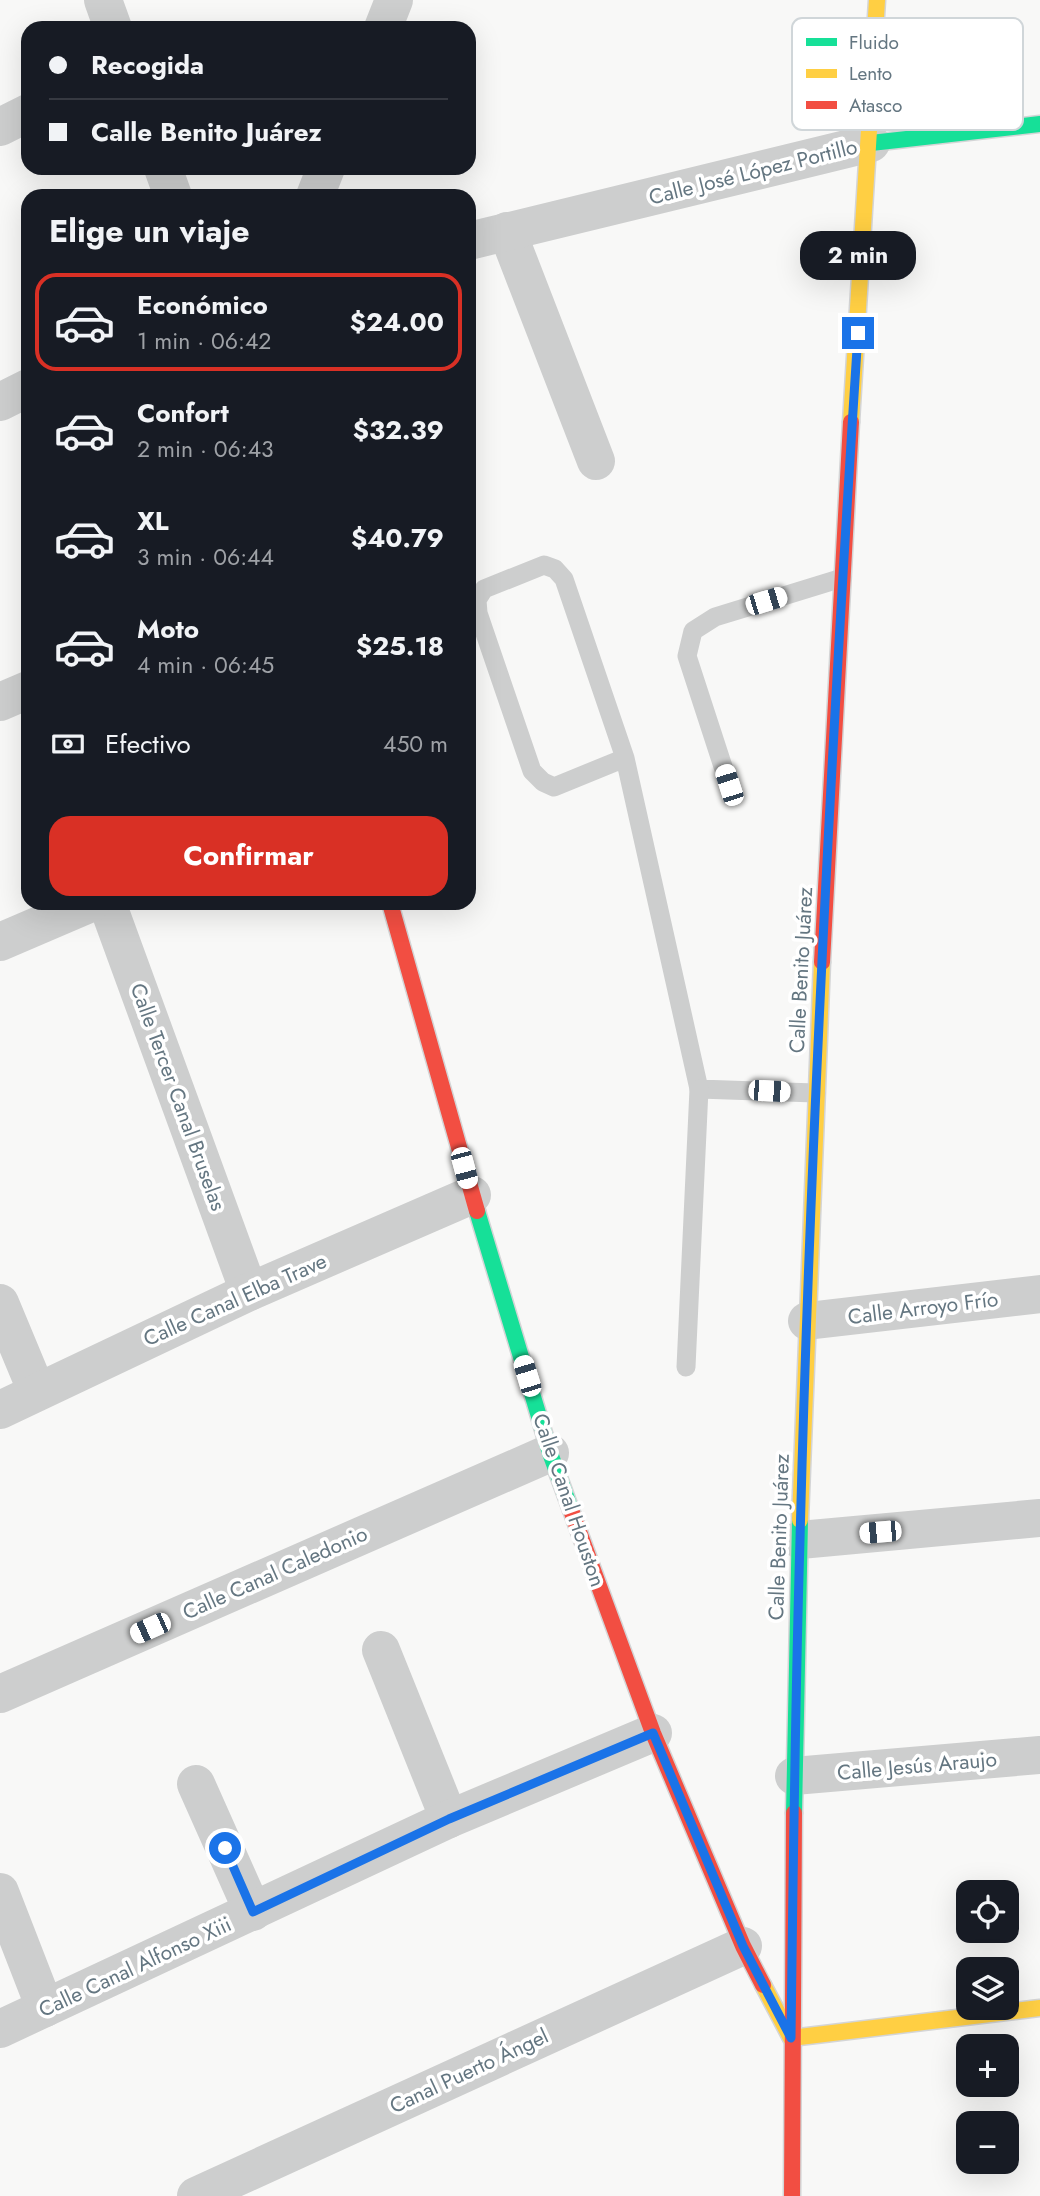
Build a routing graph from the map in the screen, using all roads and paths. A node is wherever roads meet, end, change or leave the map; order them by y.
1 (103, 0) edge
2 (394, 0) edge
3 (877, 0) edge
4 (876, 18) edge
5 (110, 21) edge
6 (386, 21) edge
7 (21, 116) edge
8 (0, 127) edge
9 (872, 130) edge
10 (987, 130) edge
11 (871, 143) junction
12 (507, 231) junction
13 (476, 239) edge
14 (21, 392) edge
15 (0, 402) edge
16 (596, 461) dead end
17 (842, 578) junction
18 (21, 693) edge
19 (0, 702) edge
20 (625, 758) junction
21 (729, 785) dead end
22 (75, 910) edge
23 (110, 910) edge
24 (392, 910) edge
25 (0, 942) edge
26 (699, 1089) junction
27 (816, 1093) junction
28 (472, 1195) junction
29 (250, 1292) junction
30 (1040, 1294) edge
31 (0, 1303) edge
32 (807, 1321) junction
33 (686, 1367) dead end
34 (37, 1392) junction
35 (0, 1410) edge
36 (550, 1453) junction
37 (1040, 1518) edge
38 (800, 1540) junction
39 (381, 1650) dead end
40 (0, 1693) edge
41 (653, 1733) junction
42 (1040, 1755) edge
43 (794, 1776) junction
44 (196, 1784) dead end
45 (449, 1819) junction
46 (0, 1892) edge
47 (253, 1912) junction
48 (743, 1946) junction
49 (45, 2008) junction
50 (1040, 2008) edge
51 (0, 2029) edge
52 (791, 2038) junction
53 (785, 2193) edge
54 (196, 2196) edge

1 - 5 street
2 - 6 street
3 - 4 street, Calle Benito Juárez
7 - 8 street
9 - 11 street, Calle Benito Juárez
10 - 11 street, Calle José López Portillo
11 - 12 street, Calle José López Portillo
11 - 17 street, Calle Benito Juárez
12 - 13 street, Calle José López Portillo
12 - 16 street
14 - 15 street
17 - 21 lane
17 - 27 street, Calle Benito Juárez
18 - 19 street
20 - 20 lane
20 - 26 lane
22 - 25 street
23 - 29 street, Calle Tercer Canal Bruselas
24 - 28 street, Calle Canal Houston
26 - 27 lane
26 - 33 lane
27 - 32 street, Calle Benito Juárez
28 - 29 street, Calle Canal Elba Trave
28 - 36 street, Calle Canal Houston
29 - 34 street, Calle Canal Elba Trave
30 - 32 street, Calle Arroyo Frío
31 - 34 street
32 - 38 street, Calle Benito Juárez
34 - 35 street, Calle Canal Elba Trave
36 - 40 street, Calle Canal Caledonio
36 - 41 street, Calle Canal Houston
37 - 38 street
38 - 43 street, Calle Benito Juárez
39 - 45 street
41 - 45 street, Calle Canal Alfonso Xiii
41 - 48 street, Calle Canal Houston
42 - 43 street, Calle Jesús Araujo
43 - 52 street, Calle Benito Juárez
44 - 47 street
45 - 47 street, Calle Canal Alfonso Xiii
46 - 49 street
47 - 49 street, Calle Canal Alfonso Xiii
48 - 52 street, Calle Canal Houston
48 - 54 street, Canal Puerto Ángel
49 - 51 street, Calle Canal Alfonso Xiii
50 - 52 street
52 - 53 street, Calle Benito Juárez

